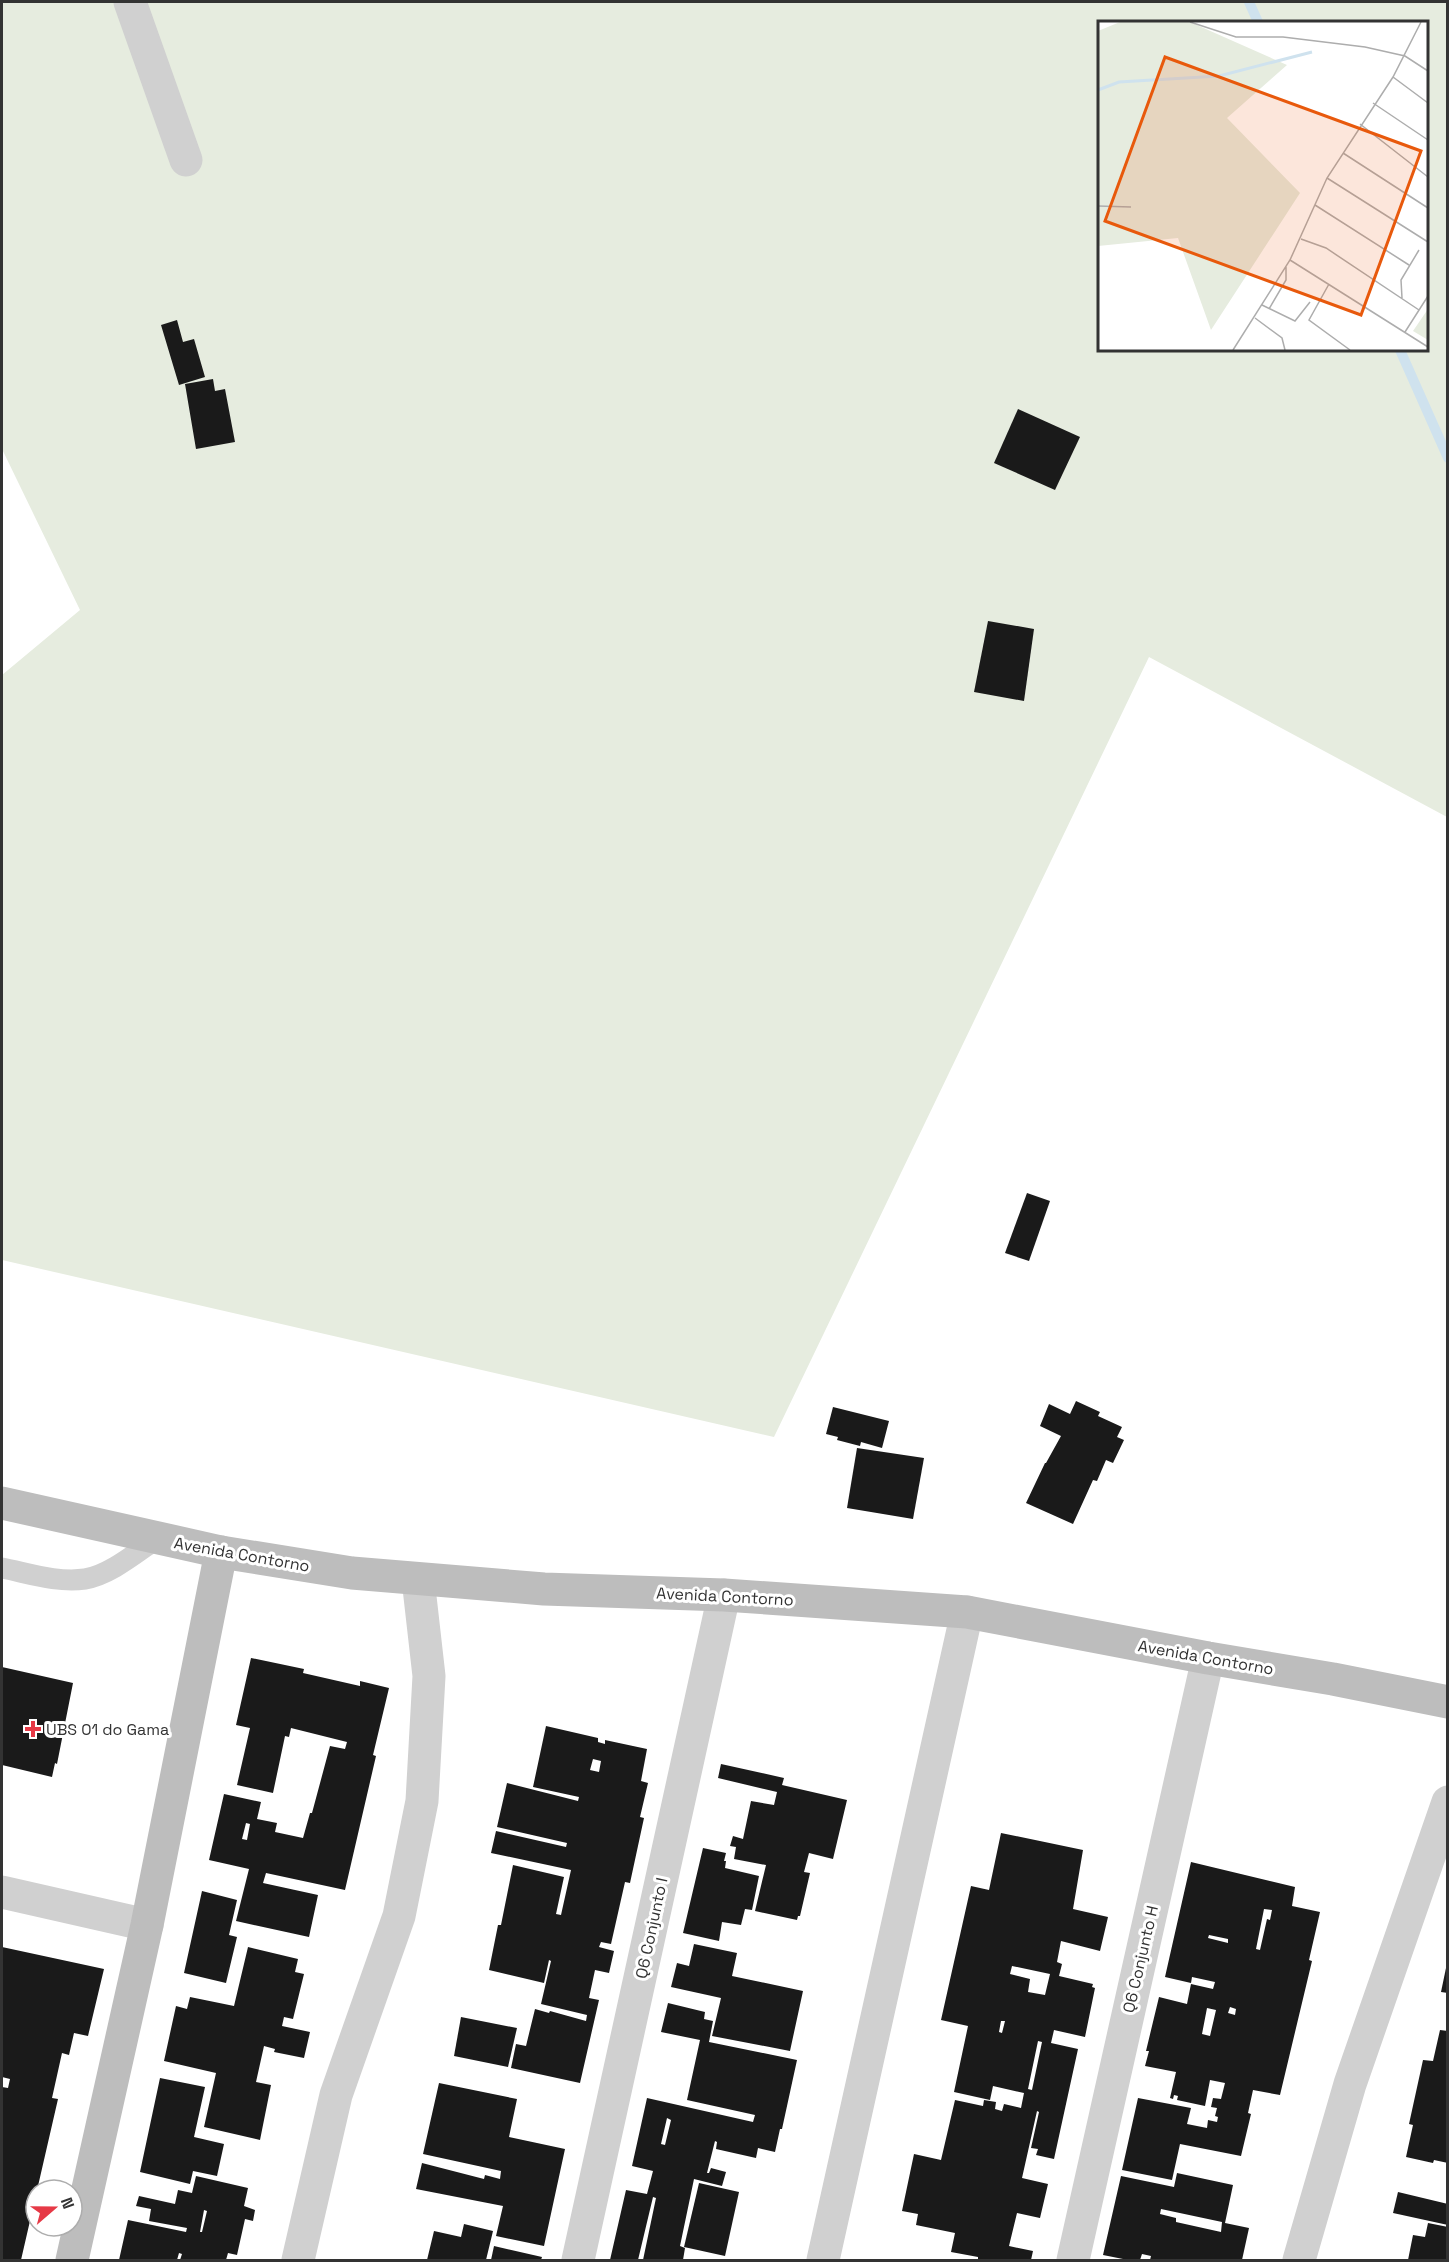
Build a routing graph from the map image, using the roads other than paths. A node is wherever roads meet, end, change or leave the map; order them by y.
1 (130, 2) edge
2 (186, 160) dead end
3 (2, 1503) edge
4 (158, 1538) junction
5 (221, 1552) junction
6 (2, 1568) edge
7 (418, 1578) junction
8 (723, 1595) junction
9 (967, 1612) junction
10 (1208, 1658) junction
11 (1448, 1702) edge
12 (1448, 1802) edge
13 (2, 1892) edge
14 (147, 1925) junction
15 (72, 2260) edge
16 (298, 2260) edge
17 (578, 2260) edge
18 (823, 2260) edge
19 (1072, 2260) edge
20 (1299, 2260) edge

1 - 2 street
3 - 4 street, Avenida Contorno
4 - 5 street, Avenida Contorno
4 - 6 lane
5 - 7 street, Avenida Contorno
5 - 14 street
7 - 8 street, Avenida Contorno
7 - 16 street
8 - 9 street, Avenida Contorno
8 - 17 street, Q6 Conjunto I
9 - 10 street, Avenida Contorno
9 - 18 street
10 - 11 street, Avenida Contorno
10 - 19 street, Q6 Conjunto H
12 - 20 street
13 - 14 street
14 - 15 street

